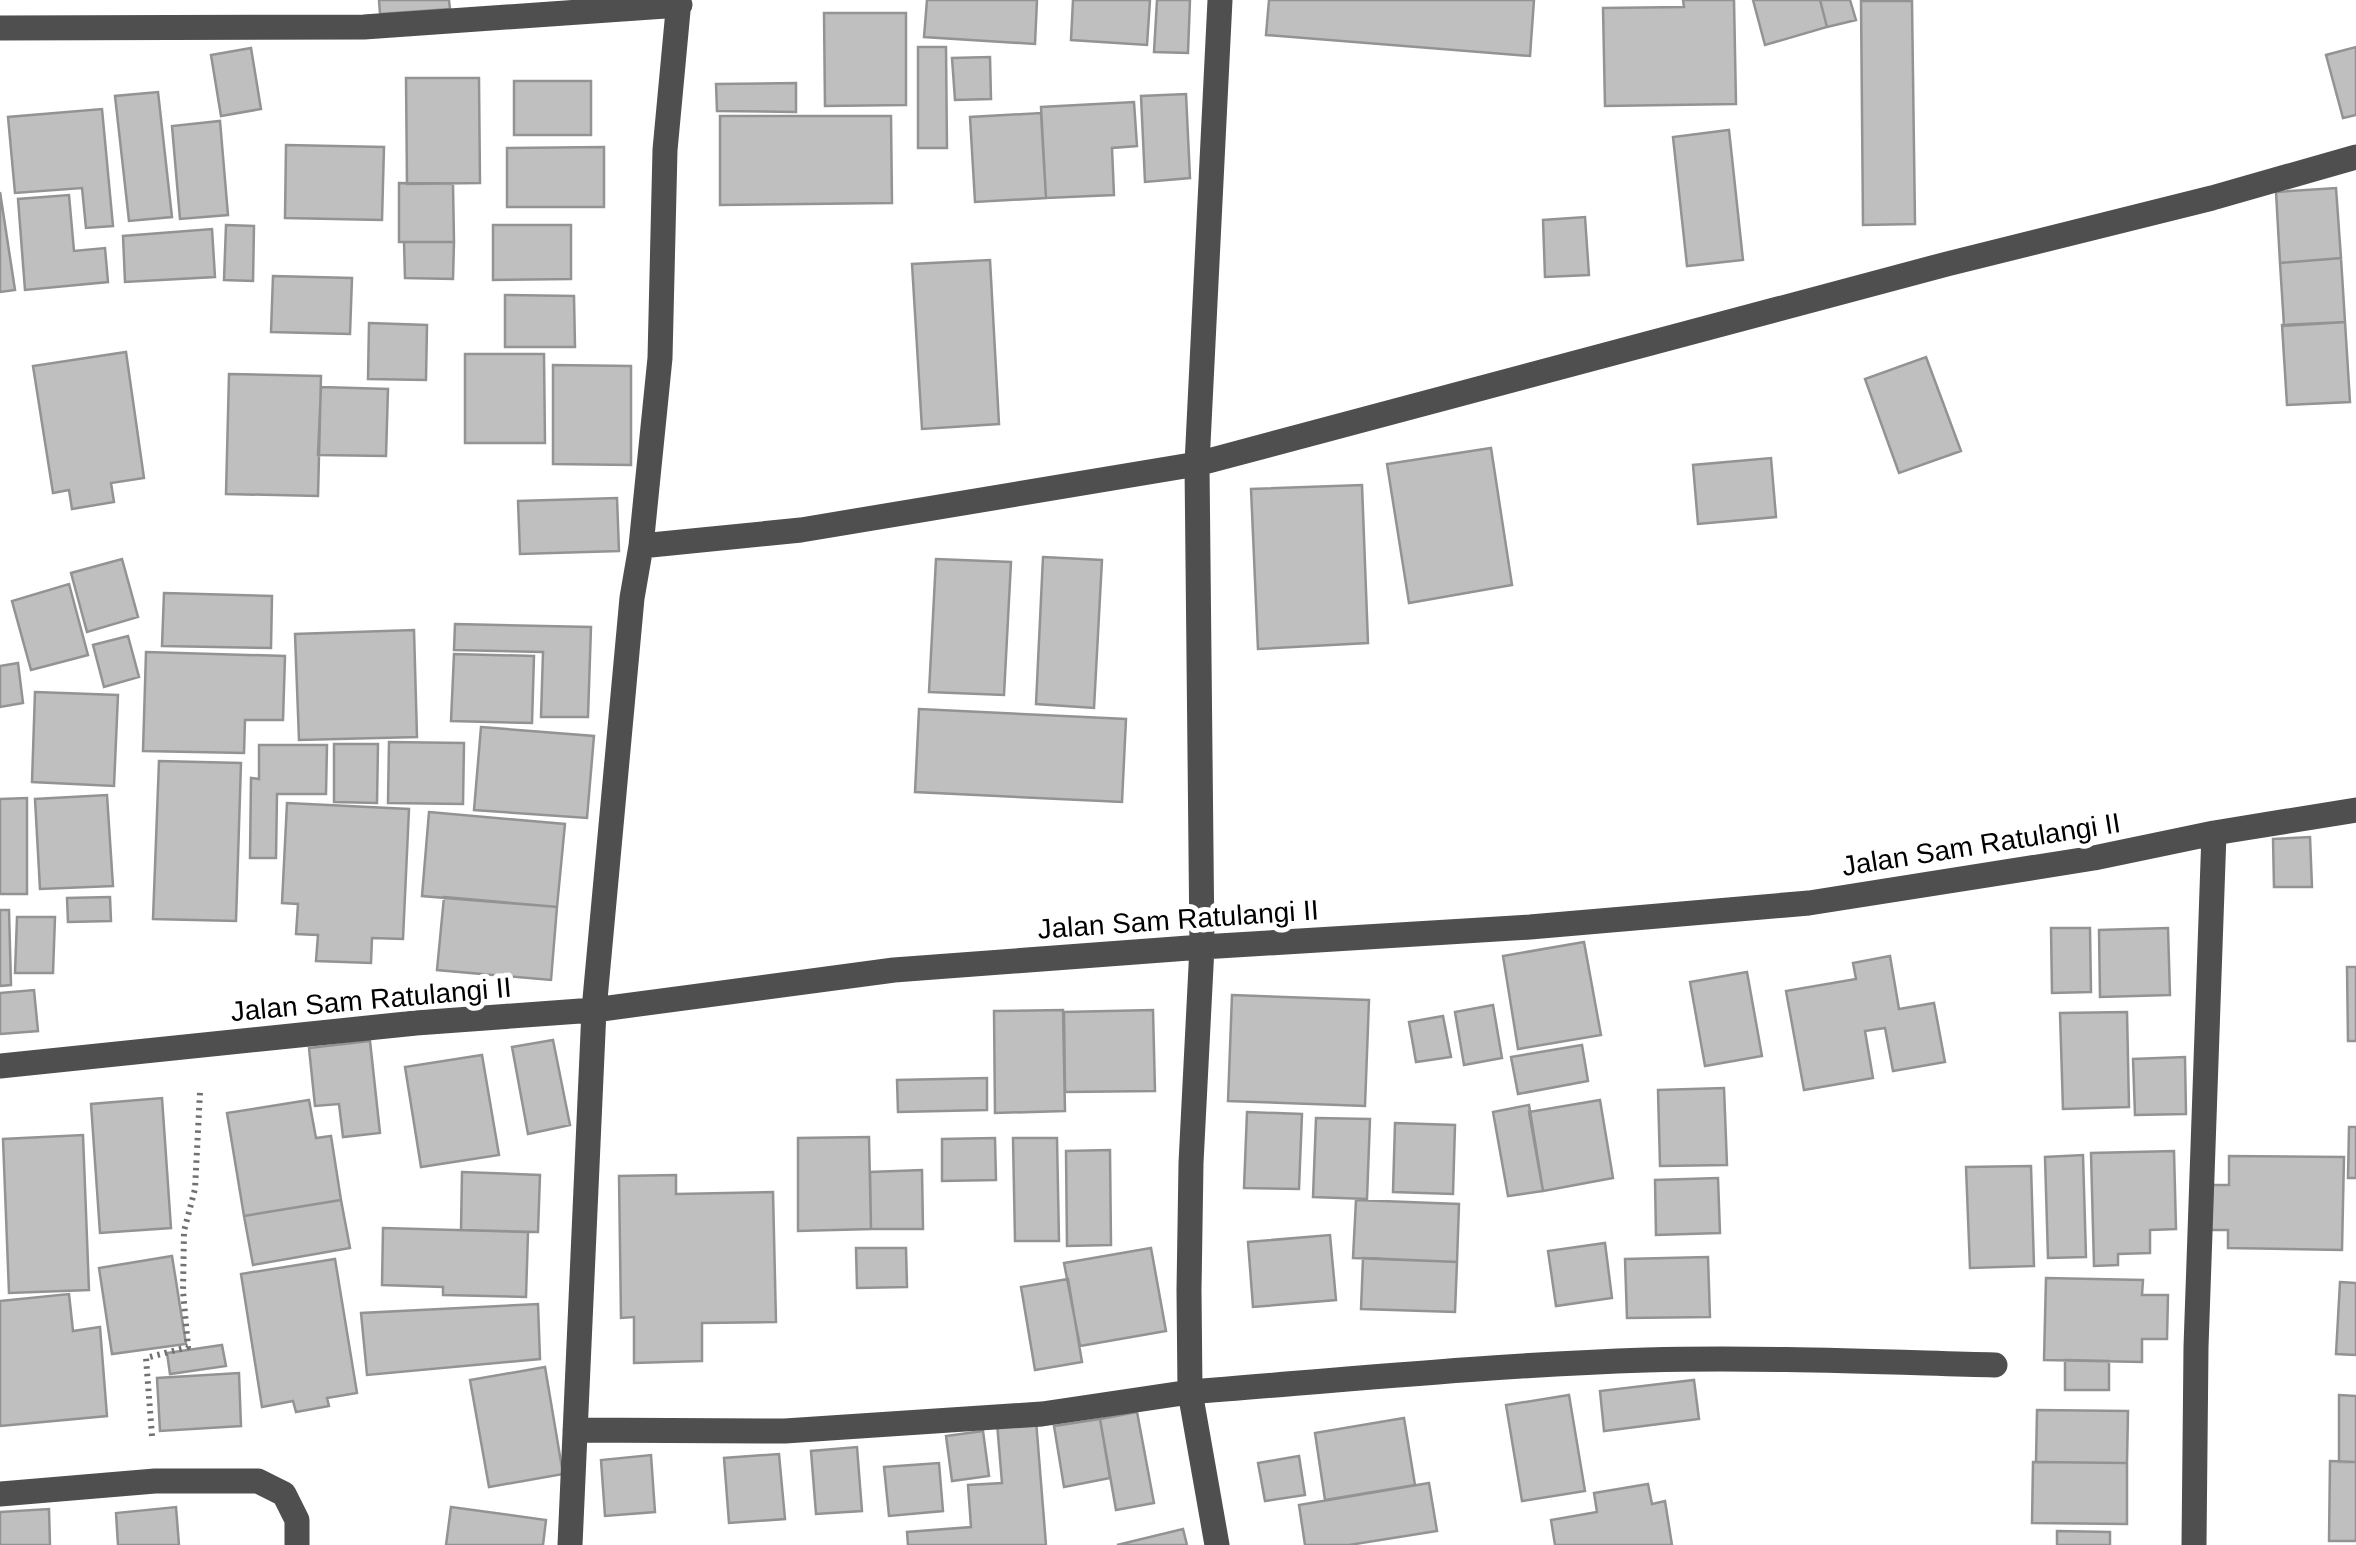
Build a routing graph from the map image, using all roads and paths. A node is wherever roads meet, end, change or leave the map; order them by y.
1 (1220, 0) edge
2 (679, 3) edge
3 (0, 28) edge
4 (2356, 157) edge
5 (1197, 464) junction
6 (641, 546) junction
7 (2356, 810) edge
8 (2214, 833) junction
9 (1202, 946) junction
10 (594, 1010) junction
11 (203, 1046) junction
12 (0, 1066) edge
13 (1996, 1365) dead end
14 (1190, 1392) junction
15 (575, 1430) junction
16 (155, 1481) junction
17 (0, 1494) edge
18 (297, 1545) edge
19 (570, 1545) edge
20 (1218, 1545) edge
21 (2194, 1545) edge

1 - 5 street
2 - 3 street
2 - 6 street
4 - 5 street
5 - 6 street
5 - 9 street
6 - 10 street
7 - 8 street, Jalan Sam Ratulangi II
8 - 9 street, Jalan Sam Ratulangi II
8 - 21 street
9 - 10 street, Jalan Sam Ratulangi II
9 - 14 street
10 - 11 street, Jalan Sam Ratulangi II
10 - 15 street
11 - 12 street, Jalan Sam Ratulangi II
11 - 16 path
13 - 14 street
14 - 15 street
14 - 20 street
15 - 19 street
16 - 17 street
16 - 18 street

